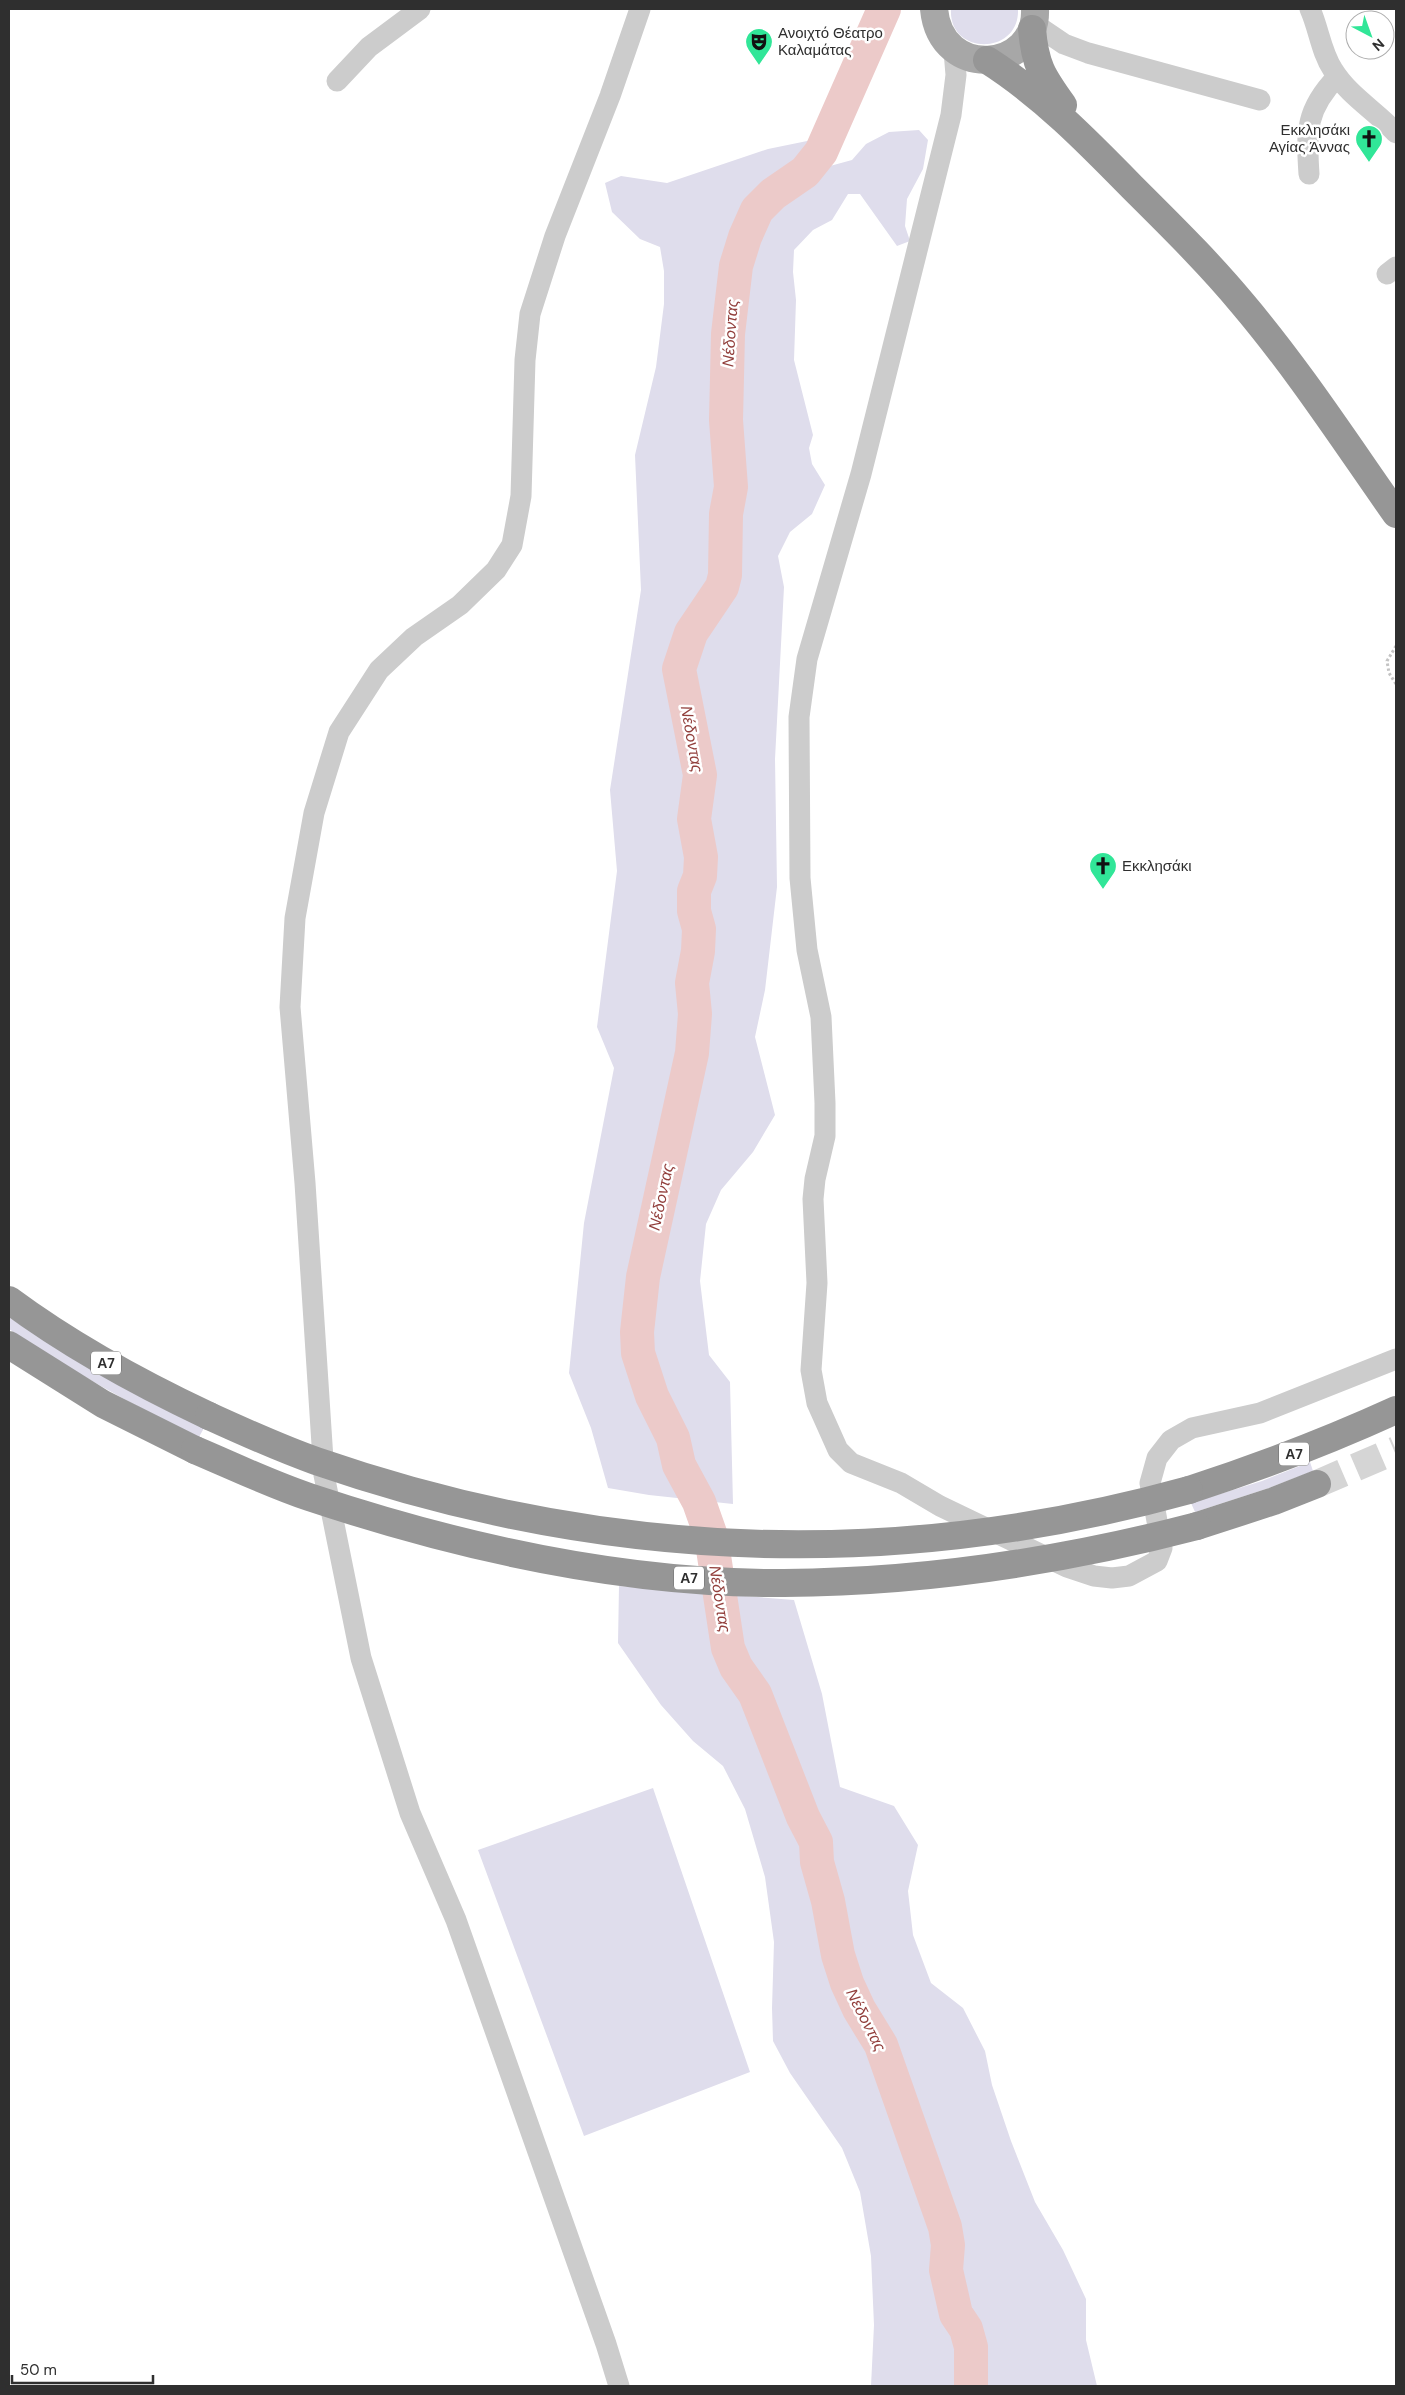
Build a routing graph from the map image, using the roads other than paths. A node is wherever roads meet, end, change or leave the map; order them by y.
1 (420, 9) edge
2 (640, 9) edge
3 (1310, 9) edge
4 (931, 14) edge
5 (1033, 20) edge
6 (954, 50) junction
7 (985, 60) junction
8 (1338, 77) junction
9 (337, 81) dead end
10 (1260, 100) dead end
11 (951, 116) junction
12 (1396, 132) edge
13 (1090, 143) junction
14 (1309, 174) dead end
15 (1396, 514) edge
16 (9, 1300) edge
17 (9, 1345) edge
18 (1396, 1360) edge
19 (1396, 1410) edge
20 (1318, 1484) tunnel mouth
21 (619, 2386) edge

1 - 9 street
2 - 21 street
3 - 8 street
4 - 6 main road
5 - 7 main road
5 - 10 street
5 - 13 highway
6 - 7 main road
6 - 11 street
7 - 11 street
7 - 13 highway
8 - 12 street
8 - 14 street
11 - 18 street
13 - 15 highway
16 - 19 highway, Α7, bridge
17 - 20 highway, Α7, bridge

